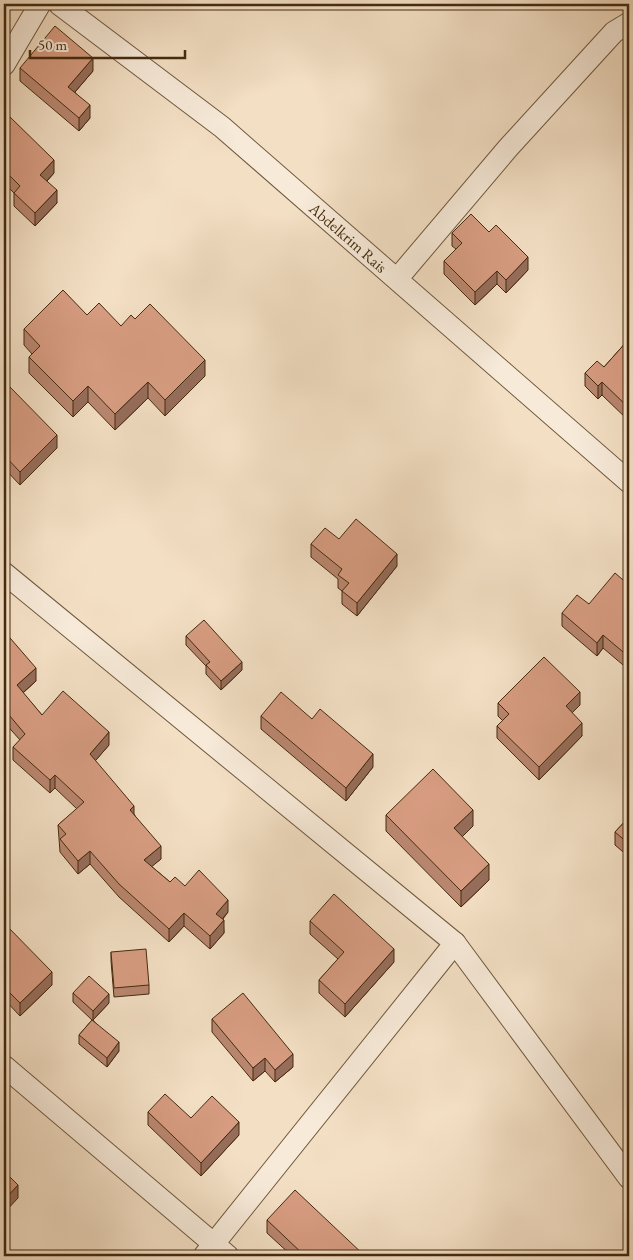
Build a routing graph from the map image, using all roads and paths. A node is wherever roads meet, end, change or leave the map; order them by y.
1 (40, 4) edge
2 (59, 4) edge
3 (629, 22) edge
4 (4, 65) edge
5 (397, 279) junction
6 (629, 482) edge
7 (4, 573) edge
8 (455, 943) junction
9 (4, 1066) edge
10 (629, 1178) edge
11 (216, 1252) edge

1 - 4 street
2 - 5 street, Abdelkrim Rais
3 - 5 street
5 - 6 street, Abdelkrim Rais
7 - 8 street
8 - 10 street
8 - 11 street
9 - 11 street

